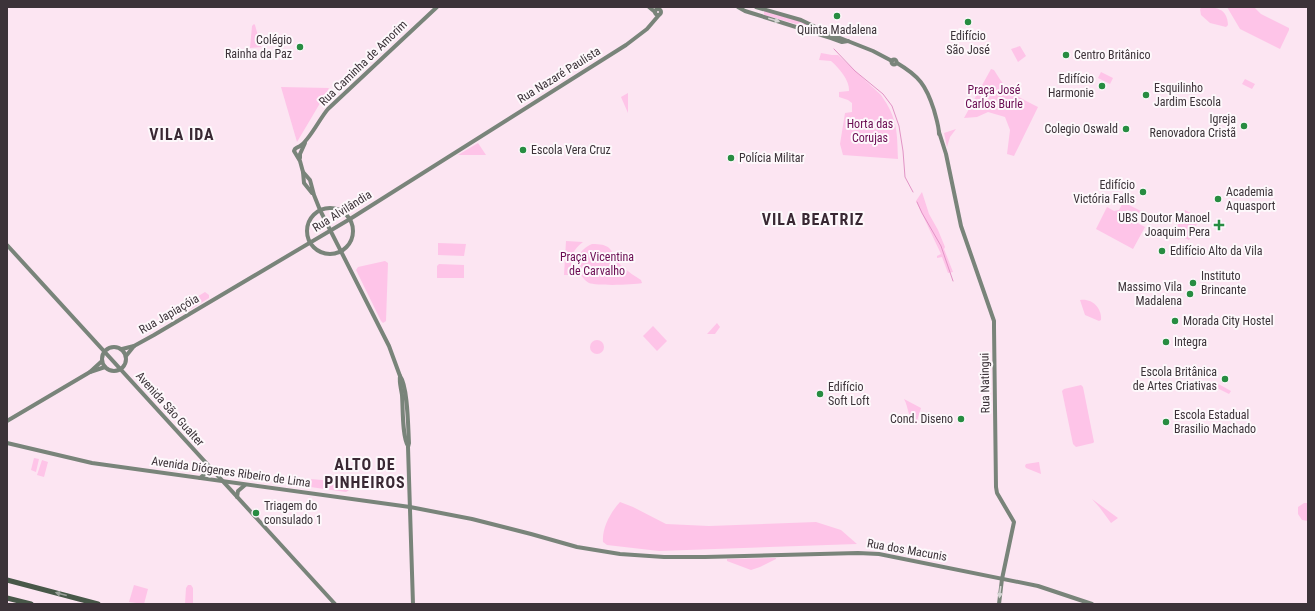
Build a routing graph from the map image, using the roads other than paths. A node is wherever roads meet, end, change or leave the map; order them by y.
1 (436, 7) edge
2 (650, 7) edge
3 (738, 7) edge
4 (756, 7) edge
5 (659, 11) edge
6 (822, 30) junction
7 (820, 34) junction
8 (831, 36) junction
9 (479, 137) joint
10 (320, 210) junction
11 (350, 219) junction
12 (330, 230) junction
13 (311, 242) junction
14 (7, 245) edge
15 (340, 251) junction
16 (214, 299) joint
17 (134, 346) junction
18 (122, 349) junction
19 (104, 351) junction
20 (126, 356) junction
21 (102, 361) junction
22 (105, 367) junction
23 (121, 369) junction
24 (90, 372) junction
25 (7, 422) edge
26 (7, 443) edge
27 (206, 464) junction
28 (200, 478) junction
29 (222, 482) junction
30 (245, 485) junction
31 (237, 497) junction
32 (410, 507) junction
33 (714, 556) joint
34 (1002, 579) junction
35 (7, 580) edge
36 (7, 598) edge
37 (31, 604) edge
38 (98, 604) edge
39 (335, 604) edge
40 (413, 604) edge
41 (999, 604) edge
42 (1092, 604) edge

1 - 10 street, Rua Caminha de Amorim
2 - 5 street
3 -> 7 street
4 - 6 street
5 - 9 street, Rua Nazaré Paulista
6 - 7 street
6 - 8 street
7 - 8 street
8 - 34 street, Rua Natingui
9 - 11 street, Rua Alvilândia
10 - 11 street
10 - 12 street
10 - 13 street
11 - 12 street, Rua Alvilândia
11 - 15 street
12 - 13 street, Rua Alvilândia
12 - 15 street
13 - 15 street
13 - 16 street, Rua Alvilândia
14 - 19 street, Avenida São Gualter
15 - 32 street
16 - 17 street, Rua Japiaçóia
17 - 18 street, Rua Japiaçóia
17 - 20 street, Rua Japiaçóia
18 - 19 street, Rua Japiaçóia
18 - 20 street
19 - 21 street
19 - 23 street, Avenida São Gualter
20 - 23 street, Rua Japiaçóia
21 - 22 street
21 - 24 street
22 - 23 street
22 - 24 street
23 - 27 street, Avenida São Gualter
24 - 25 street
26 - 28 street, Avenida Diógenes Ribeiro de Lima
27 - 28 street
27 - 29 street, Avenida São Gualter
28 - 29 street, Avenida Diógenes Ribeiro de Lima
29 - 30 street, Avenida Diógenes Ribeiro de Lima
29 - 31 street, Avenida São Gualter
30 - 31 street
30 - 32 street, Avenida Diógenes Ribeiro de Lima
31 - 39 street, Avenida São Gualter
32 - 33 street, Avenida Diógenes Ribeiro de Lima
32 - 40 street
33 - 34 street, Rua dos Macunis
34 -> 41 street, Rua Natingui
34 - 42 street, Rua dos Macunis
38 -> 35 highway
36 - 37 highway

